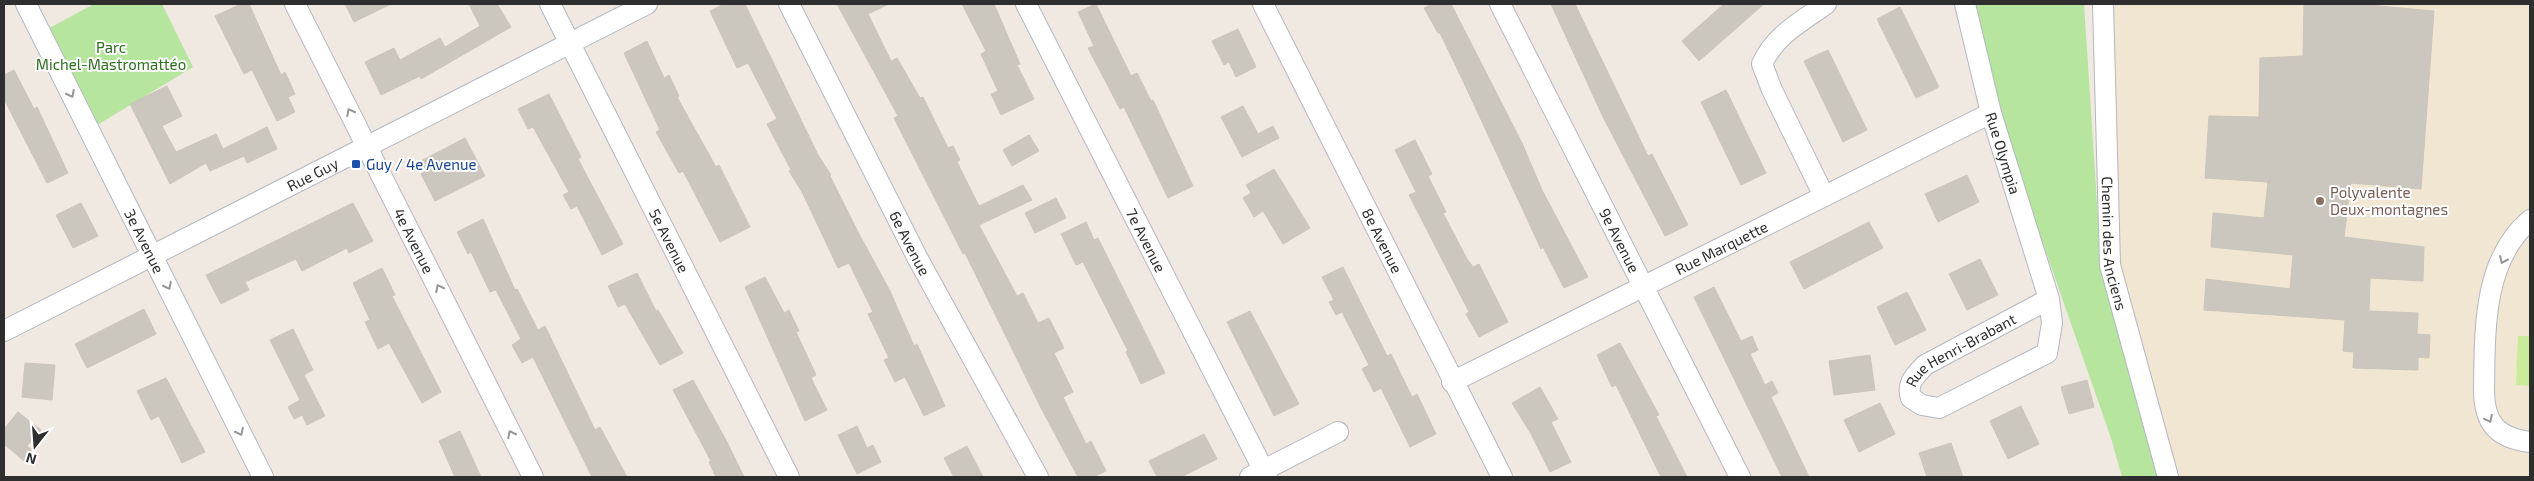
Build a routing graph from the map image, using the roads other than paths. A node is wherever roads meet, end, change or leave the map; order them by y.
1 (26, 4) edge
2 (295, 4) edge
3 (550, 4) edge
4 (647, 4) edge
5 (789, 4) edge
6 (1026, 4) edge
7 (1263, 4) edge
8 (1500, 4) edge
9 (1826, 4) edge
10 (1965, 4) edge
11 (2103, 4) edge
12 (570, 43) junction
13 (1991, 113) junction
14 (367, 146) junction
15 (1824, 196) junction
16 (2530, 220) edge
17 (152, 256) junction
18 (1642, 287) junction
19 (2048, 299) junction
20 (4, 331) edge
21 (1452, 382) junction
22 (1338, 432) dead end
23 (2530, 442) edge
24 (1260, 475) edge
25 (263, 477) edge
26 (533, 477) edge
27 (789, 477) edge
28 (1038, 477) edge
29 (1502, 477) edge
30 (1740, 477) edge
31 (2168, 477) edge

1 -> 17 street, 3e Avenue
14 -> 2 street, 4e Avenue
3 - 12 street, 5e Avenue
4 - 12 street, Rue Guy
5 - 28 street, 6e Avenue
6 - 24 street, 7e Avenue
7 - 21 street, 8e Avenue
8 - 18 street, 9e Avenue
9 - 15 street
10 - 13 street, Rue Olympia
11 - 31 street, Chemin des Anciens
12 - 14 street, Rue Guy
12 - 27 street, 5e Avenue
13 - 15 street, Rue Marquette
13 - 19 street, Rue Olympia
14 - 17 street, Rue Guy
26 -> 14 street, 4e Avenue
15 - 18 street, Rue Marquette
16 -> 23 street
17 - 20 street, Rue Guy
17 -> 25 street, 3e Avenue
18 - 21 street, Rue Marquette
18 - 30 street, 9e Avenue
19 - 19 street, Rue Henri-Brabant
21 - 29 street, 8e Avenue
22 - 24 street

